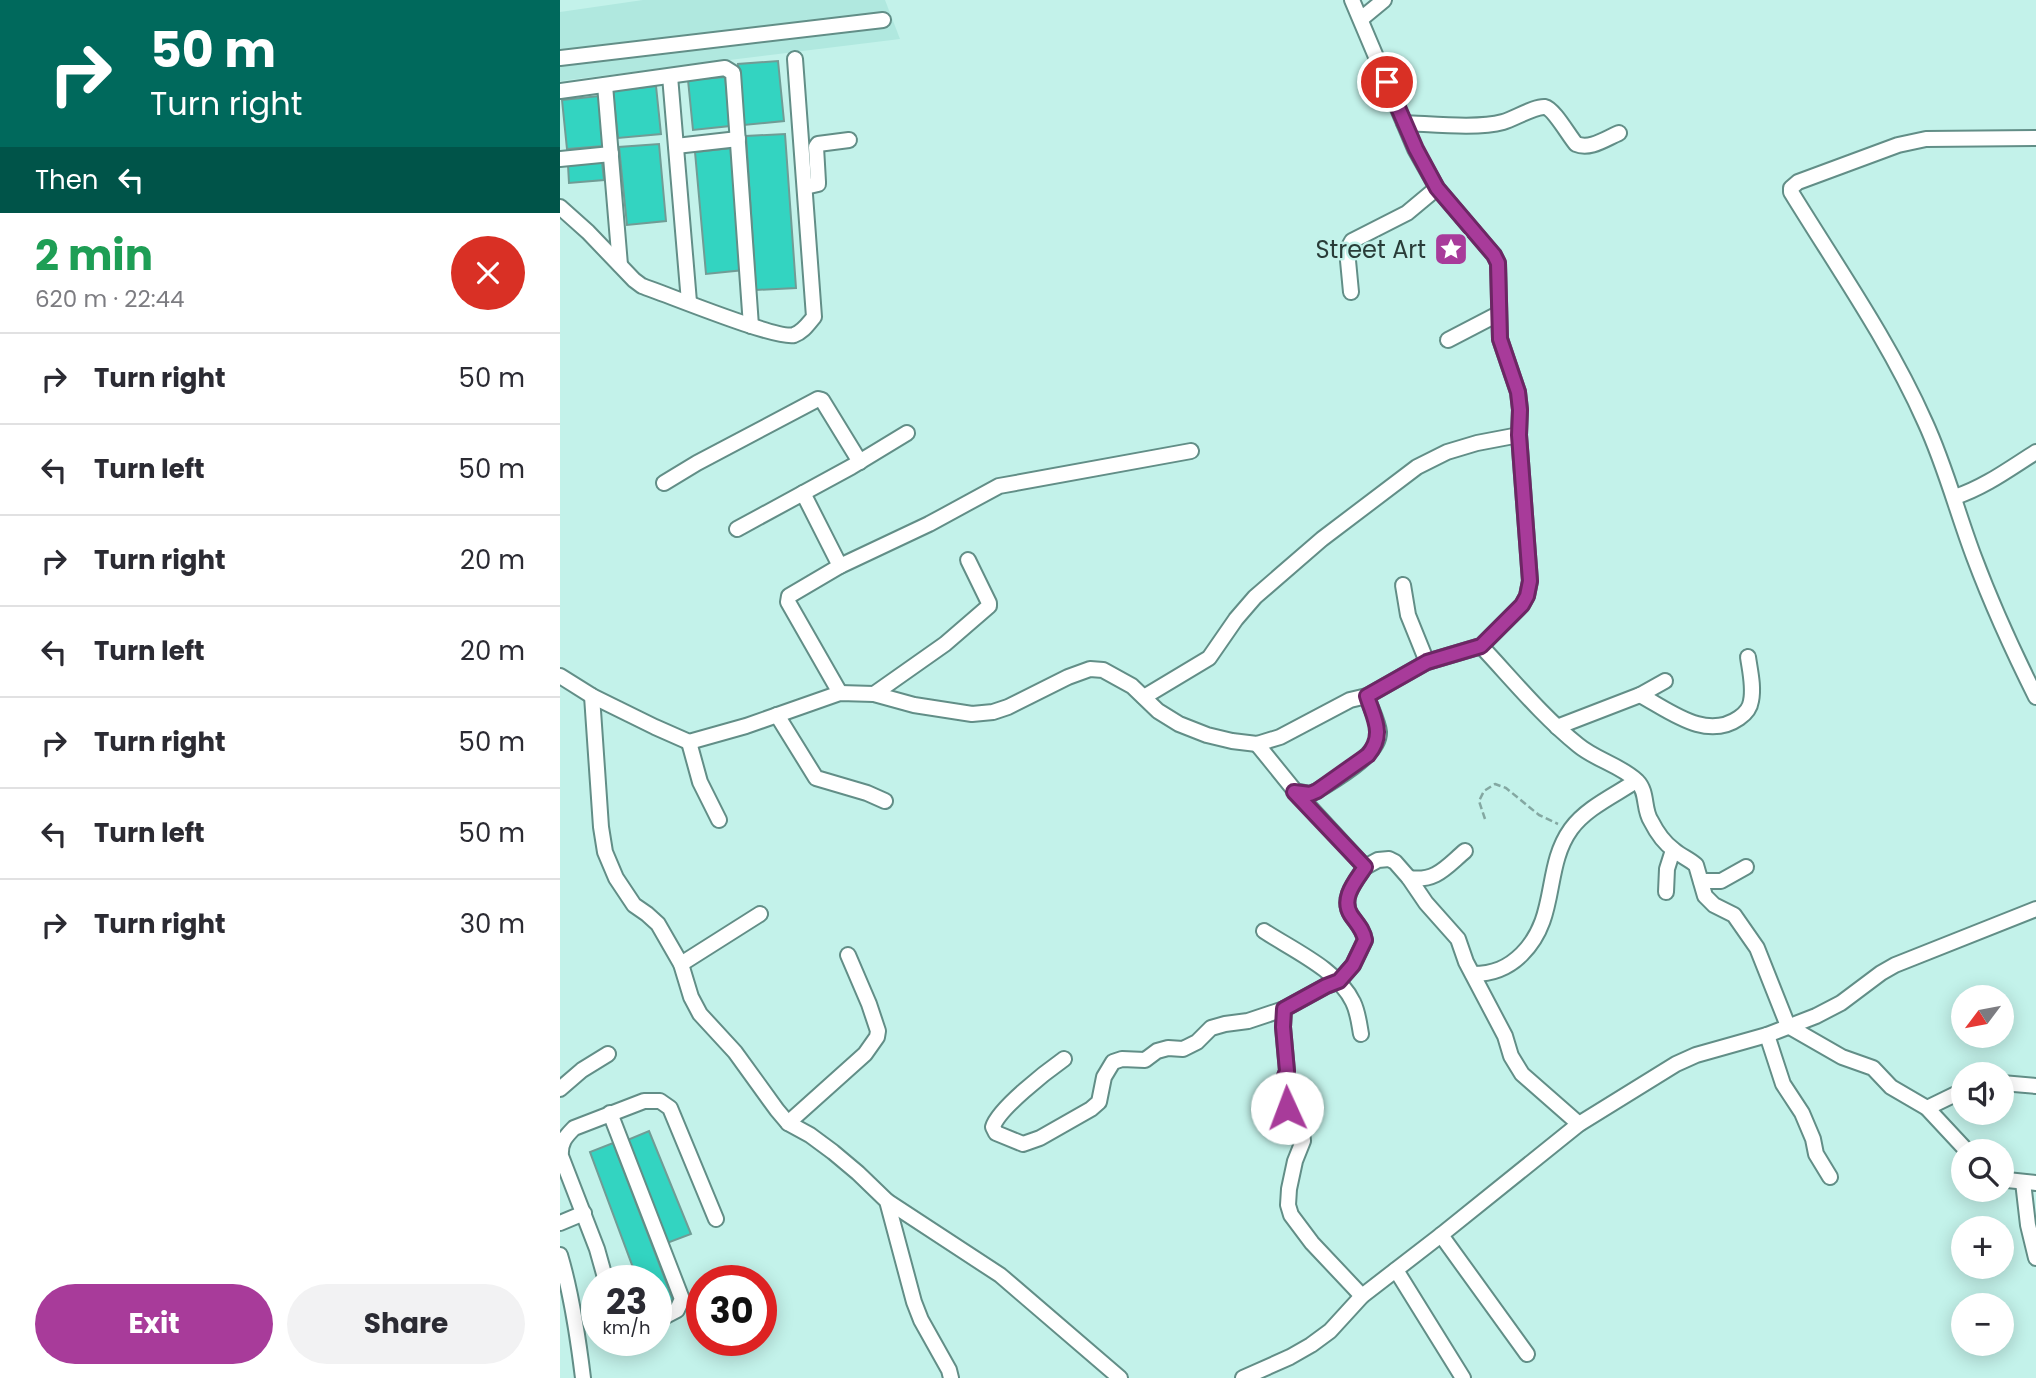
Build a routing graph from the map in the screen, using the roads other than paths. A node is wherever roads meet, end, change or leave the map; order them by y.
1 (1352, 0) edge
2 (1384, 0) edge
3 (1361, 19) junction
4 (883, 20) dead end
5 (560, 58) edge
6 (795, 59) dead end
7 (670, 76) junction
8 (605, 85) junction
9 (560, 91) edge
10 (1404, 123) junction
11 (1619, 133) dead end
12 (2036, 138) edge
13 (738, 139) junction
14 (849, 140) dead end
15 (676, 146) junction
16 (611, 154) junction
17 (560, 159) edge
18 (804, 187) junction
19 (1437, 188) junction
20 (560, 209) edge
21 (620, 265) junction
22 (1351, 292) dead end
23 (689, 303) junction
24 (1498, 314) junction
25 (751, 326) junction
26 (1448, 340) dead end
27 (907, 433) dead end
28 (1519, 435) junction
29 (1191, 452) dead end
30 (2036, 452) edge
31 (860, 462) junction
32 (664, 483) dead end
33 (803, 493) junction
34 (1955, 497) junction
35 (737, 529) dead end
36 (968, 560) dead end
37 (840, 566) junction
38 (1404, 585) dead end
39 (1481, 646) junction
40 (1748, 657) dead end
41 (1427, 662) junction
42 (560, 676) edge
43 (1665, 681) dead end
44 (840, 693) junction
45 (874, 694) junction
46 (1640, 695) junction
47 (592, 696) junction
48 (1367, 696) junction
49 (1144, 697) junction
50 (2036, 698) edge
51 (777, 715) junction
52 (1557, 726) junction
53 (689, 742) junction
54 (1257, 744) junction
55 (1636, 781) junction
56 (1294, 792) junction
57 (885, 801) dead end
58 (719, 820) dead end
59 (1673, 850) junction
60 (1465, 851) dead end
61 (1365, 867) junction
62 (1746, 867) dead end
63 (1409, 878) junction
64 (1701, 881) junction
65 (1666, 892) dead end
66 (2036, 909) edge
67 (760, 914) dead end
68 (1264, 931) dead end
69 (848, 956) dead end
70 (681, 964) junction
71 (1473, 974) junction
72 (1339, 981) junction
73 (1284, 1009) junction
74 (1788, 1027) junction
75 (1361, 1034) dead end
76 (1767, 1035) junction
77 (608, 1054) dead end
78 (1064, 1059) dead end
79 (2014, 1084) edge
80 (2036, 1086) edge
81 (560, 1089) edge
82 (1951, 1096) edge
83 (1927, 1108) junction
84 (610, 1113) junction
85 (788, 1123) junction
86 (1578, 1124) junction
87 (1956, 1139) edge
88 (1830, 1177) dead end
89 (2029, 1182) edge
90 (887, 1201) junction
91 (584, 1213) junction
92 (716, 1219) dead end
93 (560, 1223) edge
94 (1441, 1235) junction
95 (560, 1255) edge
96 (2036, 1258) edge
97 (601, 1265) edge
98 (669, 1265) edge
99 (1396, 1270) junction
100 (672, 1273) edge
101 (1362, 1296) junction
102 (672, 1313) edge
103 (1527, 1354) dead end
104 (583, 1378) edge
105 (951, 1378) edge
106 (1120, 1378) edge
107 (1243, 1378) edge
108 (1463, 1378) edge

1 - 3 street
2 - 3 street
3 - 10 street
4 - 5 street
6 - 18 street
7 - 8 street
7 - 13 street
7 - 15 street
8 - 9 street
8 - 16 street
10 - 11 street
10 - 19 street
12 - 34 street
13 - 15 street
13 - 25 street
14 - 18 street
15 - 23 street
16 - 17 street
16 - 21 street
18 - 25 street
19 - 22 street
19 - 24 street
20 - 21 street
21 - 23 street
23 - 25 street
24 - 26 street
24 - 28 street
27 - 31 street
28 - 39 street
28 - 49 street
29 - 37 street
30 - 34 street
31 - 32 street
31 - 33 street
33 - 35 street
33 - 37 street
34 - 50 street
36 - 45 street
37 - 44 street
38 - 41 street
39 - 41 street
39 - 52 street
40 - 46 street
41 - 48 street
42 - 47 street
43 - 46 street
44 - 45 street
44 - 51 street
45 - 49 street
46 - 52 street
47 - 53 street
47 - 70 street
48 - 54 street
48 - 56 street
49 - 54 street
51 - 53 street
51 - 57 street
52 - 55 street
53 - 58 street
54 - 56 street
55 - 59 street
55 - 71 street
56 - 61 street
59 - 64 street
59 - 65 street
60 - 63 street
61 - 63 street
61 - 72 street
62 - 64 street
63 - 71 street
64 - 74 street
66 - 74 street
67 - 70 street
68 - 72 street
69 - 85 street
70 - 85 street
71 - 86 street
72 - 73 street
72 - 75 street
73 - 78 street
73 - 101 street
74 - 76 street
74 - 83 street
76 - 86 street
76 - 88 street
77 - 81 street
79 - 80 street
82 - 83 street
83 - 87 street
84 - 91 street
84 - 92 street
84 - 98 street
85 - 90 street
86 - 94 street
89 - 96 street
90 - 105 street
90 - 106 street
91 - 93 street
91 - 97 street
94 - 99 street
94 - 103 street
95 - 104 street
99 - 101 street
99 - 108 street
100 - 102 street
101 - 107 street

